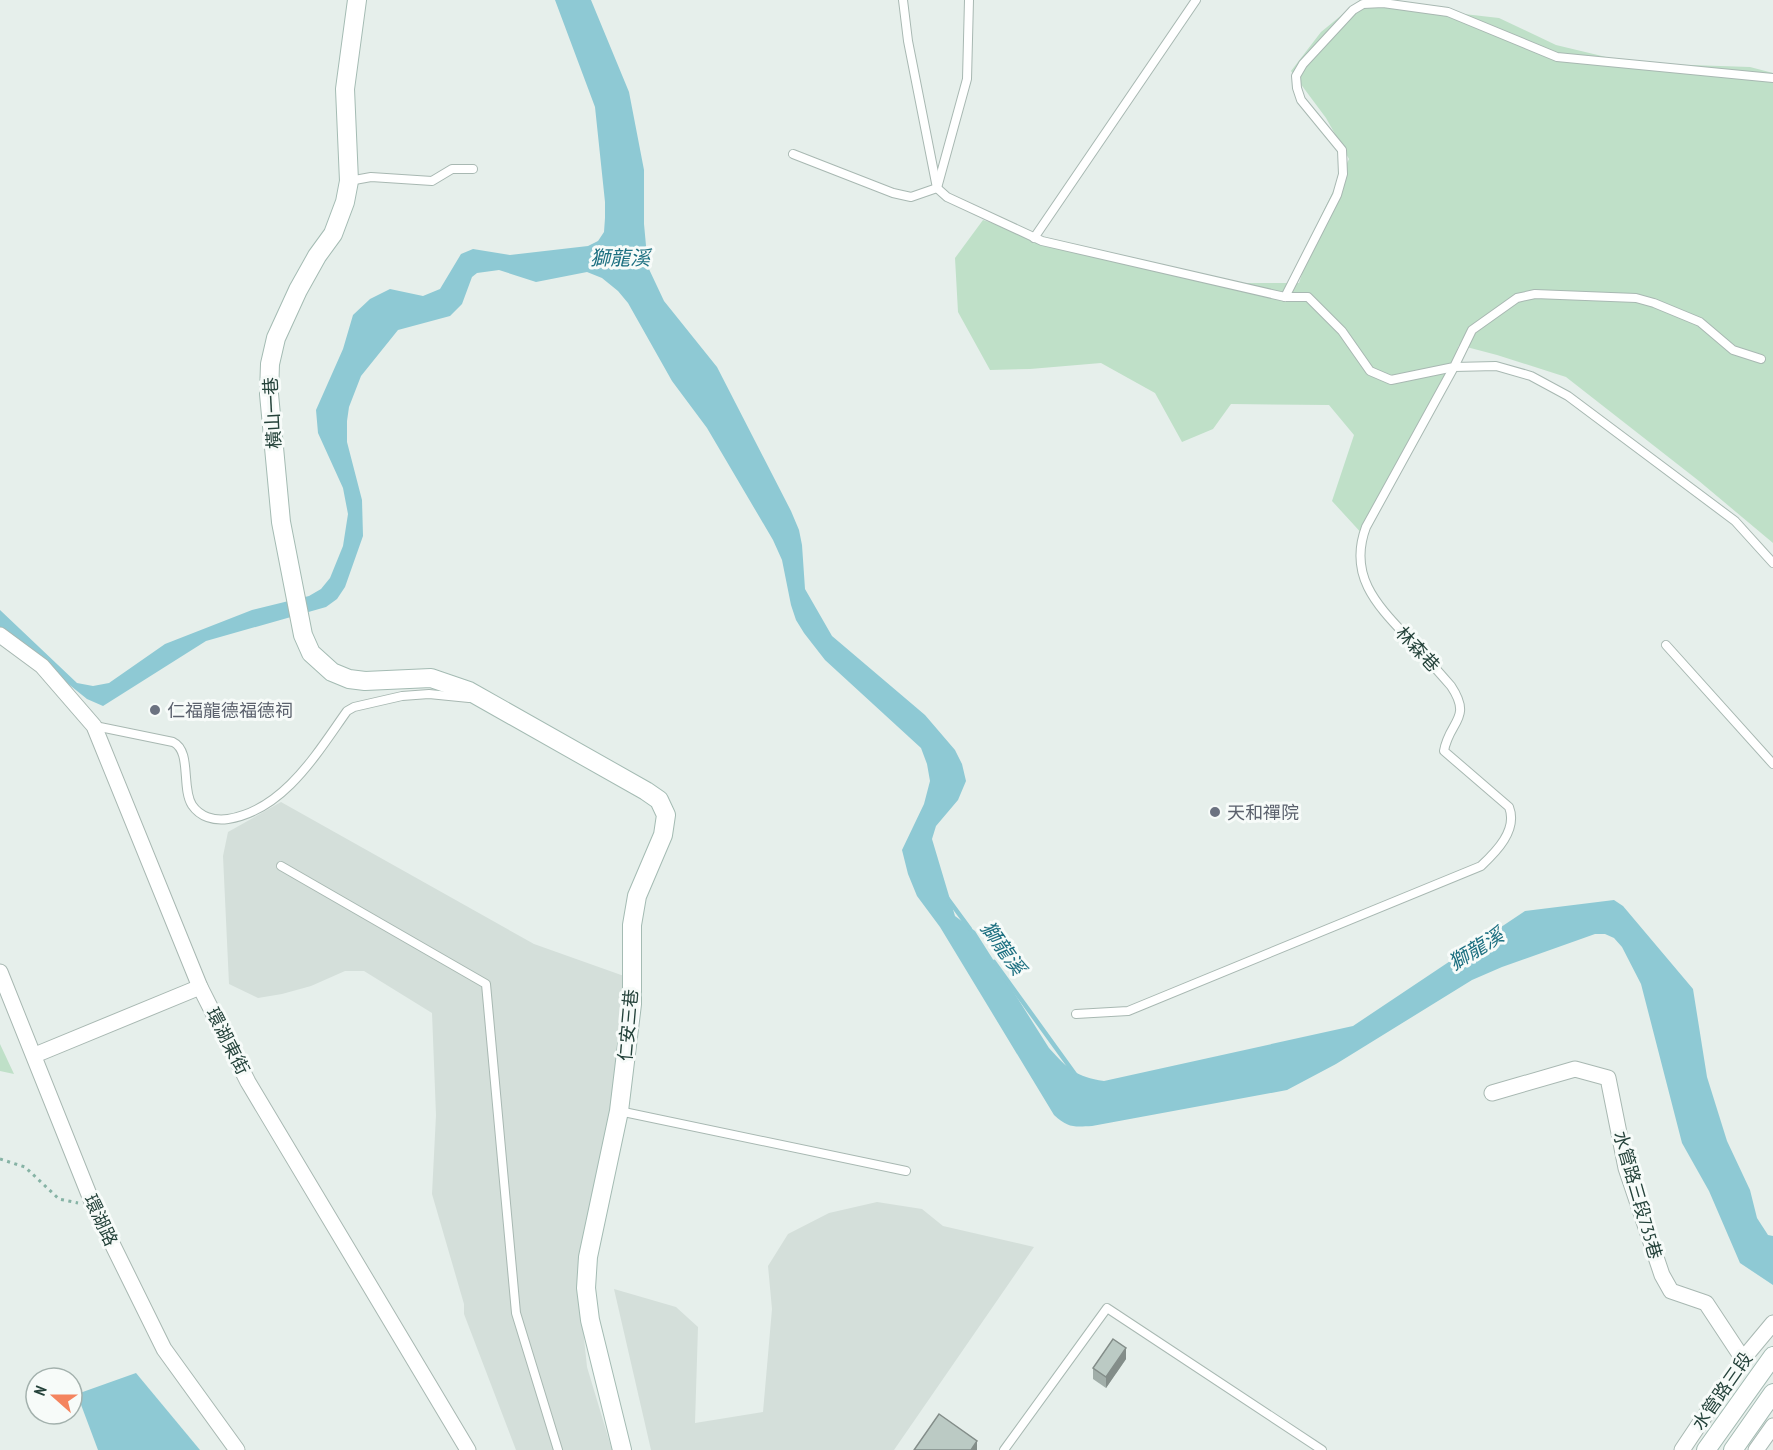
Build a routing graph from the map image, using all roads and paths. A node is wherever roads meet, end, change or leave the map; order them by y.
1 (357, 0) edge
2 (903, 0) edge
3 (969, 0) edge
4 (1196, 0) edge
5 (1773, 78) edge
6 (793, 154) dead end
7 (473, 169) dead end
8 (349, 181) junction
9 (937, 188) junction
10 (1034, 238) junction
11 (1285, 297) junction
12 (1761, 359) dead end
13 (1454, 367) junction
14 (1773, 562) edge
15 (0, 635) edge
16 (1666, 645) dead end
17 (486, 700) junction
18 (94, 726) junction
19 (1773, 764) edge
20 (281, 866) dead end
21 (0, 972) edge
22 (200, 987) junction
23 (1076, 1014) dead end
24 (35, 1055) junction
25 (1492, 1094) dead end
26 (619, 1111) junction
27 (0, 1159) edge
28 (906, 1171) dead end
29 (94, 1207) junction
30 (1769, 1328) edge
31 (1773, 1356) edge
32 (1743, 1359) junction
33 (1773, 1393) edge
34 (1703, 1419) junction
35 (1773, 1426) edge
36 (1716, 1434) junction
37 (237, 1450) edge
38 (468, 1450) edge
39 (558, 1450) edge
40 (622, 1450) edge
41 (1004, 1450) edge
42 (1322, 1450) edge
43 (1682, 1450) edge
44 (1706, 1450) edge
45 (1727, 1450) edge
46 (1733, 1450) edge
47 (1756, 1450) edge

1 - 8 street, 橫山一巷
2 - 9 lane
3 - 9 lane
4 - 10 lane
5 - 11 lane
6 - 9 lane
7 - 8 lane
8 - 17 street, 橫山一巷
9 - 10 lane
10 - 11 lane
11 - 13 lane
12 - 13 lane
13 - 14 lane
13 - 23 lane, 林森巷
15 - 18 street, 環湖東街
16 - 19 lane
17 - 18 lane
17 - 26 street, 仁安三巷
18 - 22 street, 環湖東街
20 - 39 lane
21 - 24 street, 環湖路
22 - 24 street
22 - 38 street, 環湖東街
24 - 29 street, 環湖路
25 - 32 street, 水管路三段735巷
26 - 28 lane
26 - 40 street, 仁安三巷
27 - 29 path
29 - 37 street, 環湖路
30 - 32 street, 水管路三段
31 - 36 street, 水管路三段
32 - 34 street, 水管路三段
33 - 46 street
34 - 36 street
34 - 43 street, 水管路三段
35 - 47 street
36 - 44 street, 水管路三段
36 - 45 street
41 - 42 lane

